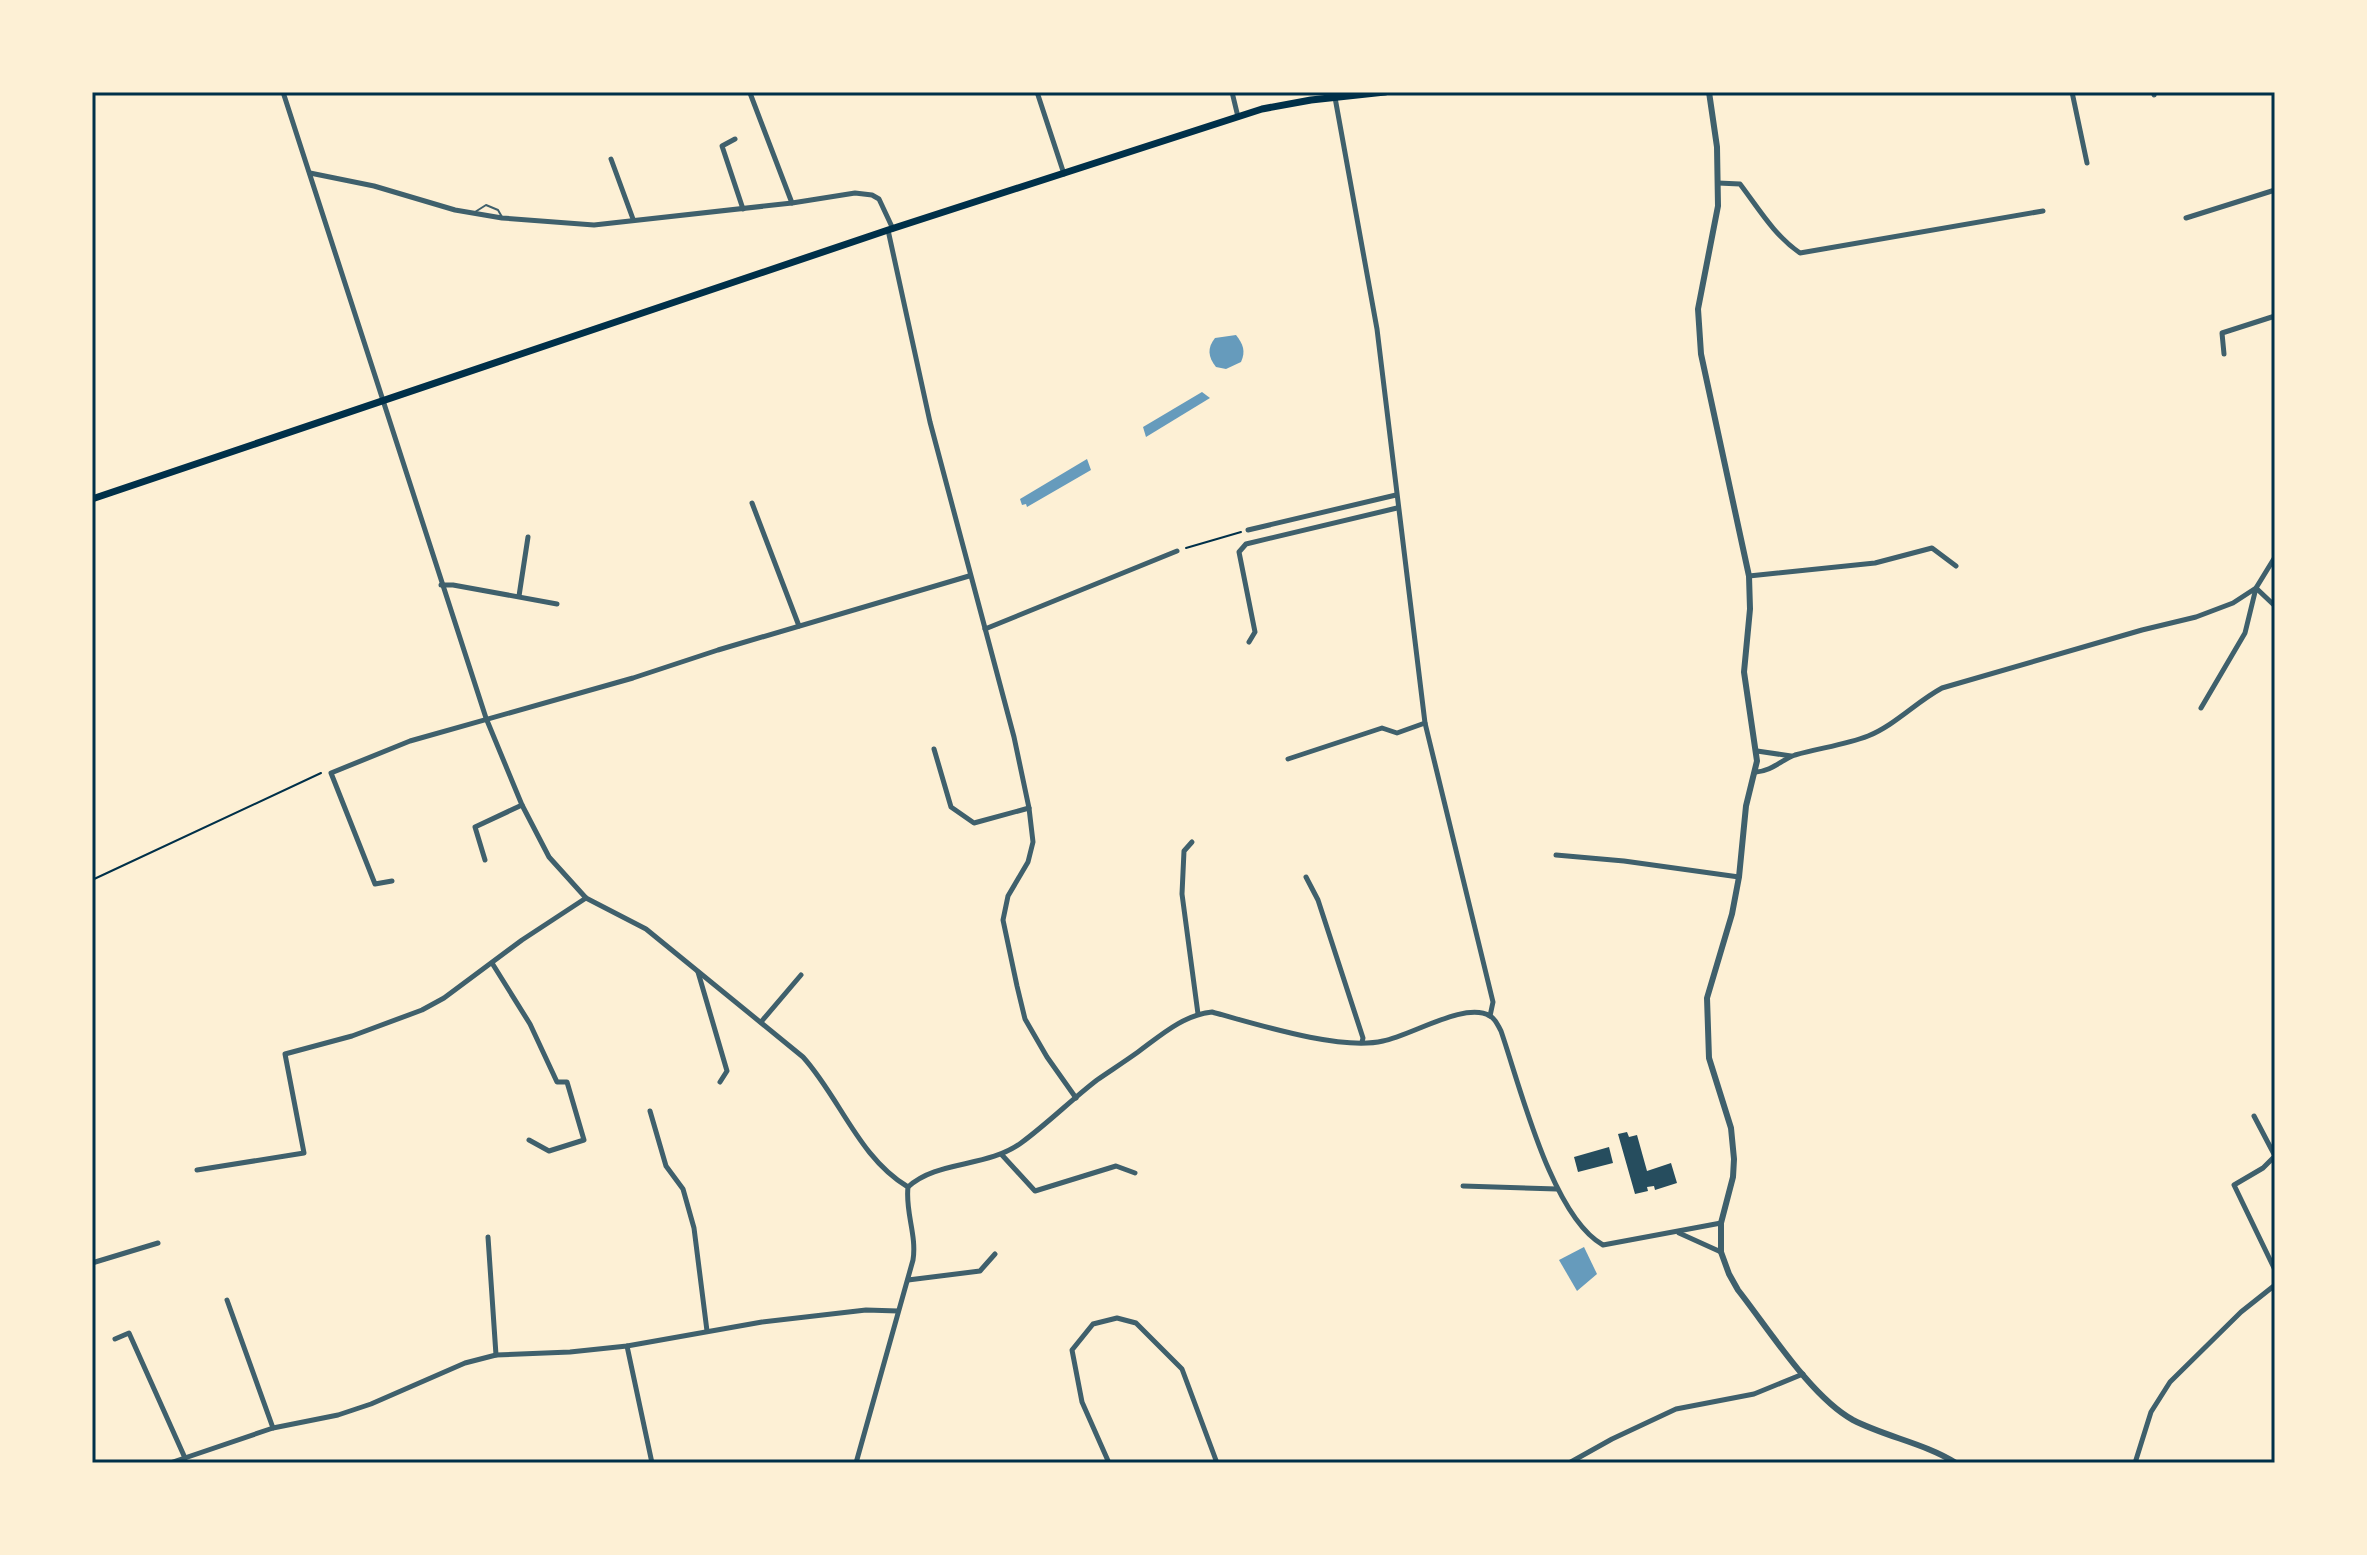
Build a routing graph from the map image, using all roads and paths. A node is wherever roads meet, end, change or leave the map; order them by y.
1 (283, 92) edge
2 (1037, 92) edge
3 (1232, 92) edge
4 (1385, 92) edge
5 (1709, 92) edge
6 (2072, 92) edge
7 (750, 93) edge
8 (1334, 95) edge
9 (1238, 118) junction
10 (735, 139) dead end
11 (611, 159) dead end
12 (2087, 163) dead end
13 (310, 173) junction
14 (1064, 175) junction
15 (1718, 183) junction
16 (2275, 190) edge
17 (792, 203) junction
18 (743, 209) junction
19 (2043, 211) dead end
20 (474, 213) junction
21 (502, 218) junction
22 (2186, 218) dead end
23 (633, 219) junction
24 (890, 230) junction
25 (2275, 316) edge
26 (2224, 354) dead end
27 (383, 402) junction
28 (1396, 495) junction
29 (92, 499) edge
30 (752, 503) dead end
31 (1397, 508) junction
32 (1248, 530) joint
33 (528, 537) dead end
34 (1177, 551) joint
35 (2275, 557) edge
36 (1956, 566) dead end
37 (969, 576) junction
38 (1749, 576) junction
39 (441, 585) junction
40 (2256, 588) junction
41 (519, 596) junction
42 (557, 604) dead end
43 (2275, 606) edge
44 (799, 626) junction
45 (985, 629) junction
46 (1249, 642) dead end
47 (2201, 708) dead end
48 (486, 718) junction
49 (1425, 723) junction
50 (934, 749) dead end
51 (1757, 751) junction
52 (1791, 756) junction
53 (1288, 759) dead end
54 (1756, 772) junction
55 (321, 773) dead end
56 (522, 805) junction
57 (1029, 808) junction
58 (1192, 842) dead end
59 (1556, 855) dead end
60 (485, 860) dead end
61 (1306, 877) dead end
62 (1739, 877) junction
63 (92, 880) edge
64 (392, 881) dead end
65 (586, 898) junction
66 (492, 963) junction
67 (698, 972) junction
68 (801, 975) dead end
69 (1198, 1014) junction
70 (1490, 1016) junction
71 (761, 1022) junction
72 (1362, 1042) junction
73 (720, 1082) dead end
74 (1076, 1098) junction
75 (650, 1111) dead end
76 (2254, 1116) dead end
77 (529, 1140) dead end
78 (1002, 1155) junction
79 (197, 1170) dead end
80 (1135, 1173) dead end
81 (1463, 1186) dead end
82 (908, 1187) junction
83 (1557, 1189) junction
84 (1721, 1223) junction
85 (1678, 1232) junction
86 (488, 1237) dead end
87 (158, 1243) dead end
88 (1721, 1252) junction
89 (995, 1254) dead end
90 (92, 1263) edge
91 (2275, 1270) edge
92 (908, 1280) junction
93 (2275, 1285) edge
94 (227, 1300) dead end
95 (898, 1311) junction
96 (707, 1331) junction
97 (115, 1339) dead end
98 (627, 1346) junction
99 (496, 1355) junction
100 (1803, 1374) junction
101 (273, 1428) junction
102 (185, 1458) junction
103 (170, 1463) edge
104 (652, 1463) edge
105 (856, 1463) edge
106 (1109, 1463) edge
107 (1217, 1463) edge
108 (1569, 1463) edge
109 (1956, 1463) edge
110 (2135, 1463) edge

1 - 13 street
2 - 14 street
3 - 9 street
4 - 8 main road
5 - 15 street
6 - 12 street
7 - 17 street
8 - 9 main road
8 - 28 street
9 - 14 main road
10 - 18 street
11 - 23 street
13 - 20 street
13 - 27 street
14 - 24 main road
15 - 19 street
15 - 38 street
16 - 22 street
17 - 18 street
17 - 24 street
18 - 23 street
20 - 21 street
20 - 21 lane
21 - 23 street
24 - 27 main road
24 - 37 street
25 - 26 street
27 - 29 main road
27 - 39 street
28 - 31 street
28 - 32 street
30 - 44 street
31 - 46 street
31 - 49 street
32 - 34 path
33 - 41 street
34 - 45 street
35 - 40 street
36 - 38 street
37 - 44 street
37 - 45 street
38 - 51 street
39 - 41 street
39 - 48 street
40 - 43 street
40 - 47 street
40 - 52 street
41 - 42 street
44 - 48 street
45 - 57 street
48 - 56 street
48 - 64 street
49 - 53 street
49 - 70 street
50 - 57 street
51 - 52 street
51 - 54 street
52 - 54 street
54 - 62 street
55 - 63 path
56 - 60 street
56 - 65 street
57 - 74 street
58 - 69 street
59 - 62 street
61 - 72 street
62 - 84 street
65 - 66 street
65 - 67 street
66 - 77 street
66 - 79 street
67 - 71 street
67 - 73 street
68 - 71 street
69 - 72 street
69 - 74 street
70 - 72 street
70 - 83 street
71 - 82 street
74 - 78 street
75 - 96 street
76 - 91 street
78 - 80 street
78 - 82 street
81 - 83 street
82 - 92 street
83 - 85 street
84 - 85 street
84 - 88 street
85 - 88 street
86 - 99 street
87 - 90 street
88 - 100 street
89 - 92 street
92 - 95 street
93 - 110 street
94 - 101 street
95 - 96 street
95 - 105 street
96 - 98 street
97 - 102 street
98 - 99 street
98 - 104 street
99 - 101 street
100 - 108 street
100 - 109 street
101 - 102 street
102 - 103 street
106 - 107 street

